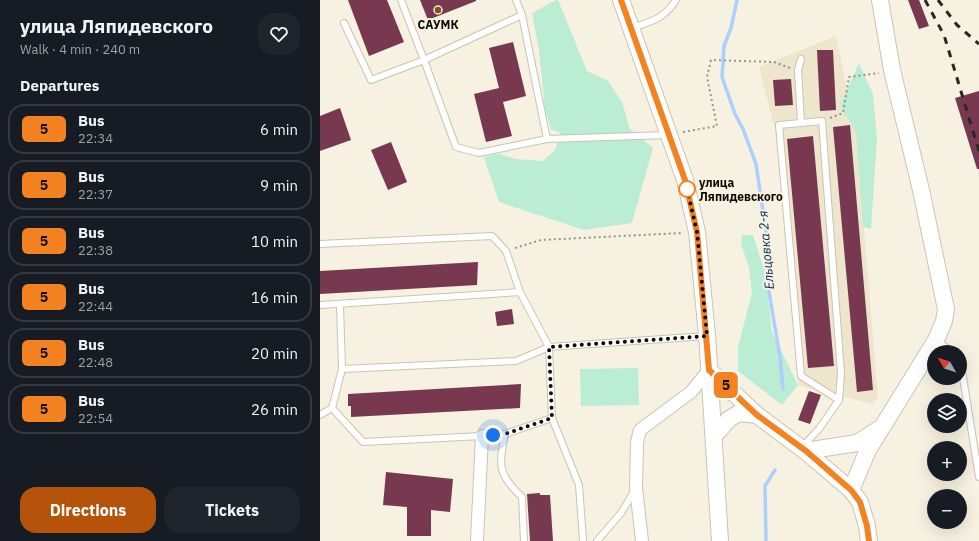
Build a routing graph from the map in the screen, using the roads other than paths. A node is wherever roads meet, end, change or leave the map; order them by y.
1 (401, 0) edge
2 (516, 0) edge
3 (621, 0) edge
4 (676, 0) edge
5 (880, 0) edge
6 (522, 15) junction
7 (344, 23) dead end
8 (630, 28) junction
9 (801, 59) dead end
10 (424, 60) junction
11 (801, 122) junction
12 (669, 135) junction
13 (547, 139) junction
14 (320, 244) edge
15 (520, 292) junction
16 (320, 305) edge
17 (340, 305) junction
18 (707, 336) junction
19 (936, 340) junction
20 (943, 345) edge
21 (549, 347) junction
22 (342, 369) junction
23 (709, 370) junction
24 (964, 385) edge
25 (840, 400) junction
26 (332, 408) junction
27 (320, 415) edge
28 (757, 415) junction
29 (552, 418) junction
30 (882, 426) junction
31 (505, 434) junction
32 (482, 436) junction
33 (714, 436) junction
34 (803, 449) junction
35 (978, 466) edge
36 (979, 477) edge
37 (636, 488) junction
38 (851, 490) junction
39 (477, 541) edge
40 (524, 541) edge
41 (583, 541) edge
42 (597, 541) edge
43 (642, 541) edge
44 (720, 541) edge
45 (869, 541) edge

1 - 10 lane
2 - 6 lane
3 - 8 street
4 - 8 lane
5 - 19 street
6 - 10 lane
6 - 13 lane
7 - 10 lane
8 - 12 street
9 - 11 lane
10 - 13 lane
11 - 25 lane
11 - 25 lane
12 - 13 lane
12 - 18 street
14 - 15 lane
15 - 17 lane
15 - 21 lane
16 - 17 lane
17 - 22 lane
18 - 21 lane
18 - 23 street
19 - 20 lane
19 - 30 street
21 - 22 lane
21 - 29 lane
22 - 26 lane
23 - 28 street
23 - 33 street
23 - 37 street
24 - 35 lane
25 - 34 lane
26 - 27 lane
26 - 32 lane
28 - 33 street
28 - 34 street
29 - 31 lane
29 - 41 lane
30 - 34 street
30 - 38 street
31 - 32 lane
31 - 40 lane
32 - 39 street
33 - 44 street
34 - 38 street
35 - 36 lane
37 - 42 lane
37 - 43 street
38 - 45 street

